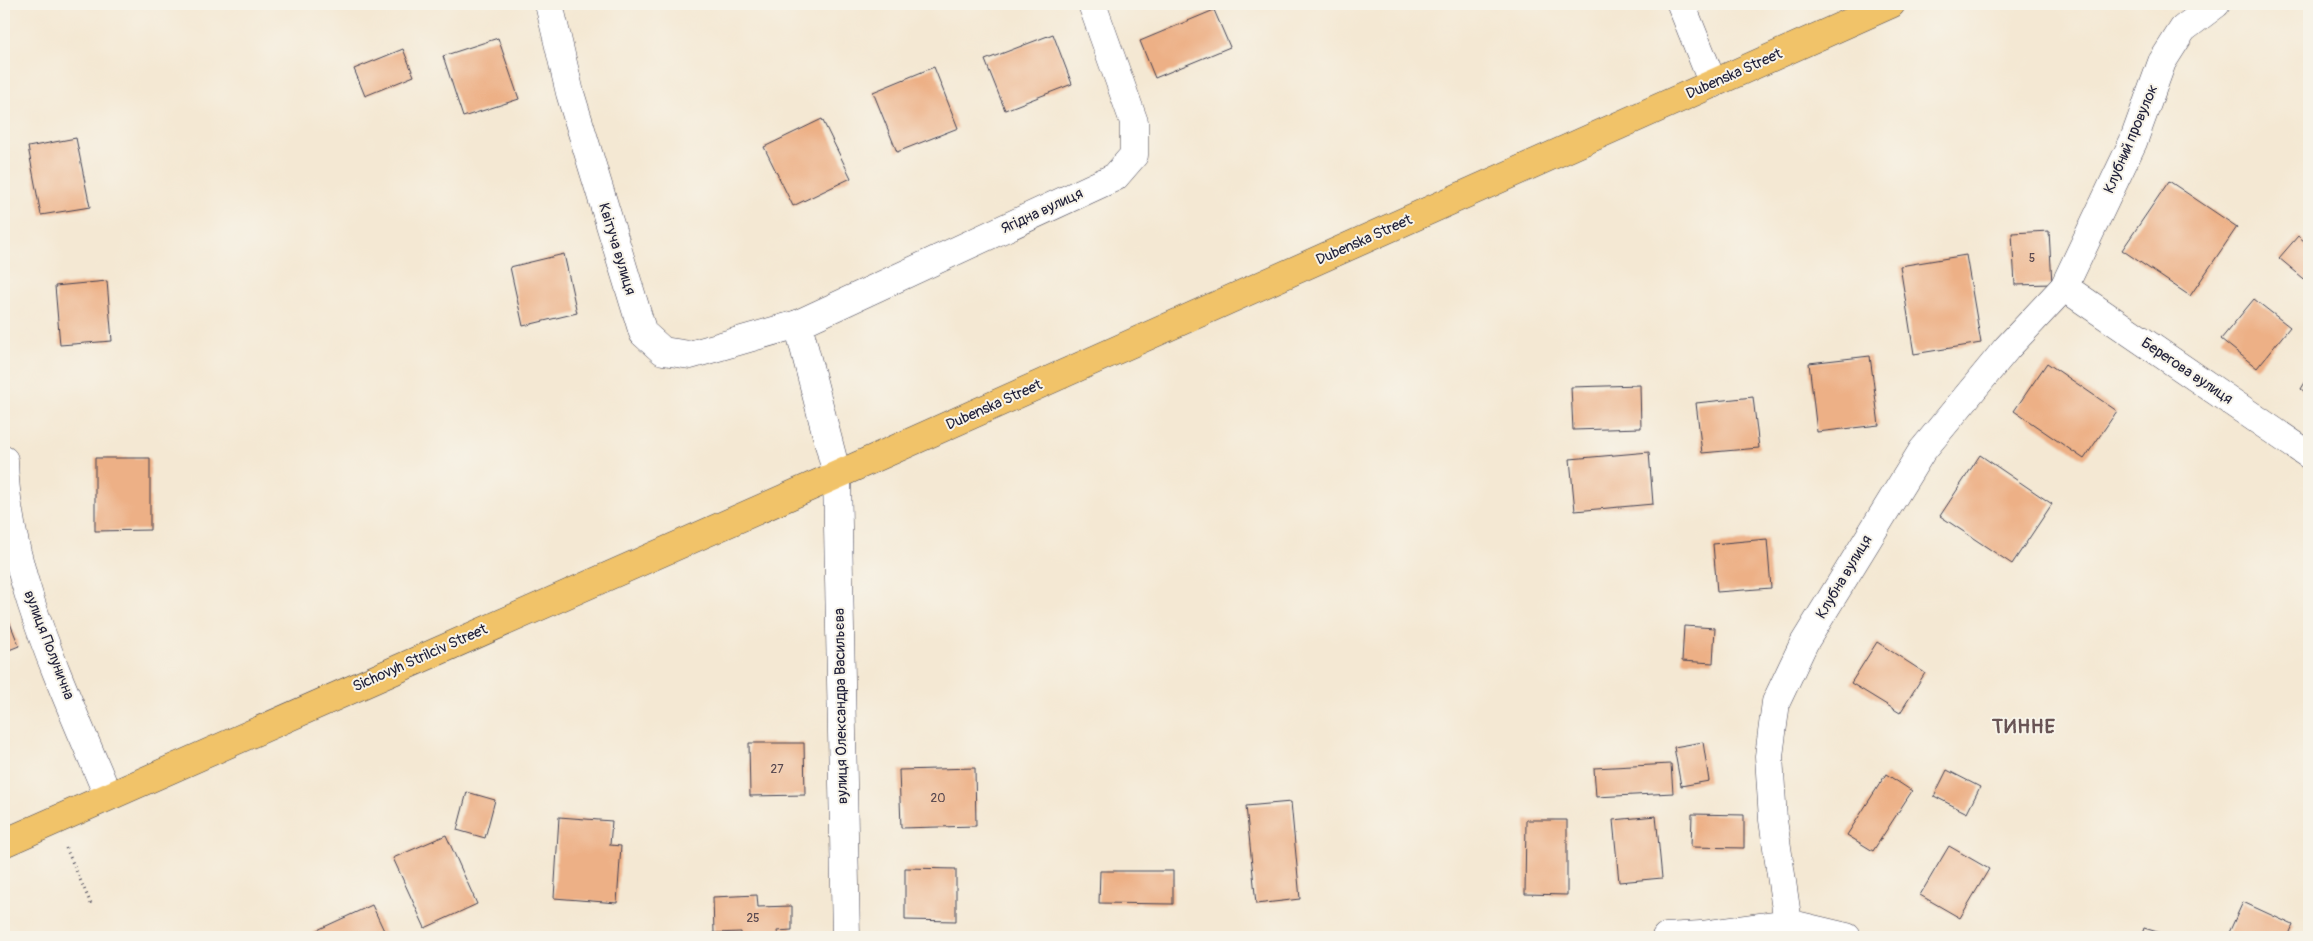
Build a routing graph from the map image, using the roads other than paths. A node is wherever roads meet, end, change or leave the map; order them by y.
1 (549, 4) edge
2 (1092, 4) edge
3 (1681, 4) edge
4 (1891, 4) edge
5 (2216, 4) edge
6 (1712, 84) junction
7 (2064, 288) junction
8 (798, 324) junction
9 (2309, 455) edge
10 (4, 460) edge
11 (837, 475) junction
12 (108, 796) junction
13 (4, 843) edge
14 (1788, 922) junction
15 (846, 937) edge
16 (1666, 937) edge
17 (1847, 937) edge

1 - 8 street, Квітуча вулиця
2 - 8 street, Ягідна вулиця
3 - 6 street
4 - 6 main road, Dubenska Street
5 - 7 street, Клубний провулок
6 - 11 main road, Dubenska Street
7 - 9 street, Берегова вулиця
7 - 14 street, Клубна вулиця
8 - 11 street, вулиця Олександра Васильєва
10 - 12 street, вулиця Полунична
11 - 12 main road, Sichovyh Strilciv Street
11 - 15 street, вулиця Олександра Васильєва
12 - 13 main road, Sichovyh Strilciv Street
14 - 16 street
14 - 17 street

